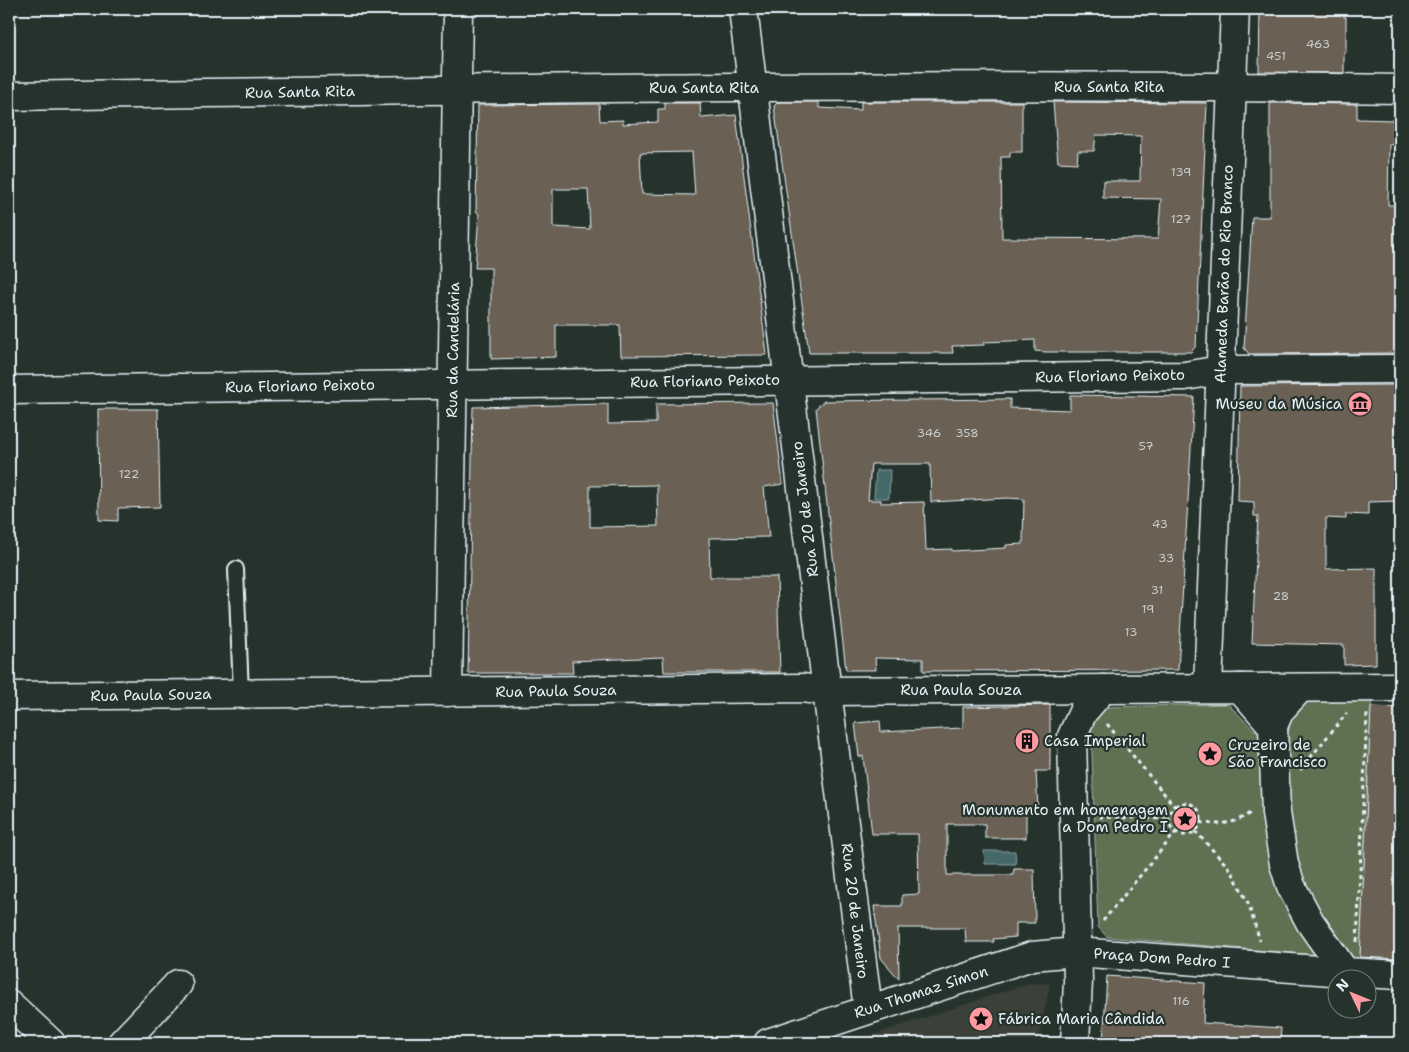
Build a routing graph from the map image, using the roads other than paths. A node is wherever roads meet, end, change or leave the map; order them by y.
1 (458, 9) edge
2 (743, 9) edge
3 (1235, 9) edge
4 (1231, 87) junction
5 (753, 88) junction
6 (1400, 89) edge
7 (457, 90) junction
8 (9, 96) edge
9 (1220, 370) junction
10 (1400, 370) edge
11 (789, 380) junction
12 (453, 384) junction
13 (9, 390) edge
14 (236, 569) dead end
15 (1400, 687) edge
16 (1208, 688) junction
17 (1240, 688) junction
18 (1300, 688) junction
19 (1103, 689) junction
20 (828, 691) junction
21 (448, 692) junction
22 (241, 694) junction
23 (9, 696) edge
24 (1273, 726) junction
25 (1076, 940) junction
26 (1326, 970) edge
27 (1348, 970) edge
28 (1376, 974) edge
29 (1400, 975) edge
30 (178, 984) dead end
31 (9, 1004) edge
32 (868, 1009) junction
33 (51, 1043) edge
34 (122, 1043) edge
35 (768, 1043) edge
36 (1075, 1043) edge

1 - 7 street, Rua da Candelária
2 - 5 street, Rua 20 de Janeiro
3 - 4 street, Alameda Barão do Rio Branco
4 - 5 street, Rua Santa Rita
4 - 6 street, Rua Santa Rita
4 - 9 street, Alameda Barão do Rio Branco
5 - 7 street, Rua Santa Rita
5 - 11 street, Rua 20 de Janeiro
7 - 8 street, Rua Santa Rita
7 - 12 street, Rua da Candelária
9 - 10 street, Rua Floriano Peixoto
9 - 11 street, Rua Floriano Peixoto
9 - 16 street, Alameda Barão do Rio Branco
11 - 12 street, Rua Floriano Peixoto
11 - 20 street, Rua 20 de Janeiro
12 - 13 street, Rua Floriano Peixoto
12 - 21 street, Rua da Candelária
14 - 22 lane
15 - 18 street
16 - 17 street
16 - 19 street
17 - 18 street
17 - 24 street
18 - 24 street
19 - 20 street, Rua Paula Souza
19 - 25 street
20 - 21 street, Rua Paula Souza
20 - 32 street, Rua 20 de Janeiro
21 - 22 street, Rua Paula Souza
22 - 23 street, Rua Paula Souza
24 - 27 street
25 - 26 street, Praça Dom Pedro I
25 - 32 street, Rua Thomaz Simon
25 - 36 street
28 - 29 street, Praça Dom Pedro I
30 - 34 street
31 - 33 street
32 - 35 street, Rua Thomaz Simon

